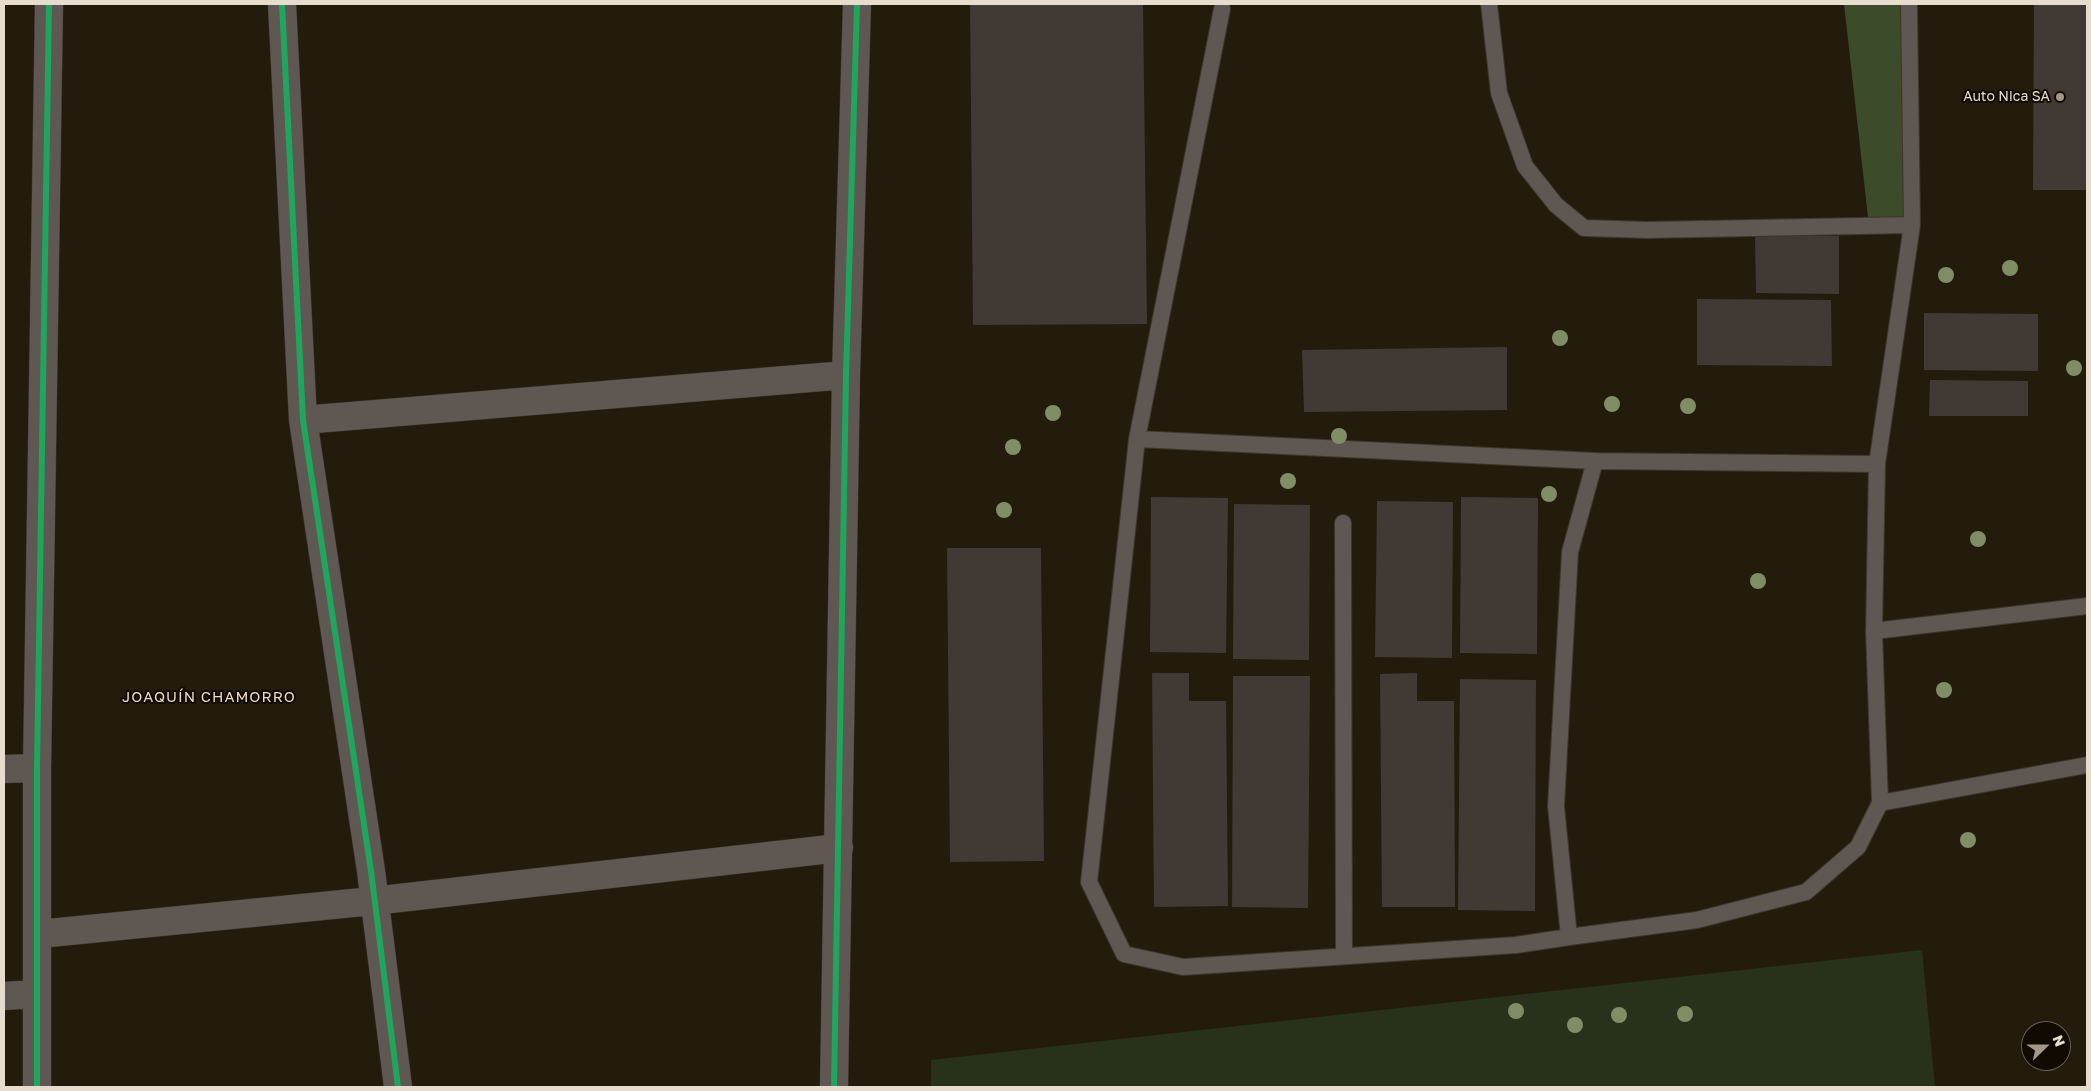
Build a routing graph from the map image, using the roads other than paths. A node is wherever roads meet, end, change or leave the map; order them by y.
1 (49, 4) edge
2 (282, 4) edge
3 (857, 4) edge
4 (1489, 4) edge
5 (1909, 4) edge
6 (1222, 9) dead end
7 (1912, 225) junction
8 (846, 376) junction
9 (303, 420) junction
10 (1137, 439) junction
11 (1595, 461) junction
12 (1877, 464) junction
13 (1343, 522) dead end
14 (2087, 606) edge
15 (1874, 631) junction
16 (2087, 766) edge
17 (37, 768) junction
18 (4, 769) edge
19 (1880, 803) junction
20 (840, 848) junction
21 (373, 901) junction
22 (39, 934) junction
23 (1569, 938) junction
24 (1344, 956) junction
25 (36, 994) junction
26 (4, 996) edge
27 (37, 1087) edge
28 (398, 1087) edge
29 (834, 1087) edge

1 - 17 street
2 - 9 street
3 - 8 street
4 - 7 lane
5 - 7 lane
6 - 10 lane
7 - 12 lane
8 - 9 street
8 - 20 street
9 - 21 street
10 - 11 lane
10 - 24 lane
11 - 12 lane
11 - 23 lane
12 - 15 lane
13 - 24 lane
14 - 15 lane
15 - 19 lane
16 - 19 lane
17 - 18 street
17 - 22 street
19 - 23 lane
20 - 21 street
20 - 29 street
21 - 22 street
21 - 28 street
22 - 25 street
23 - 24 lane
25 - 26 street
25 - 27 street

